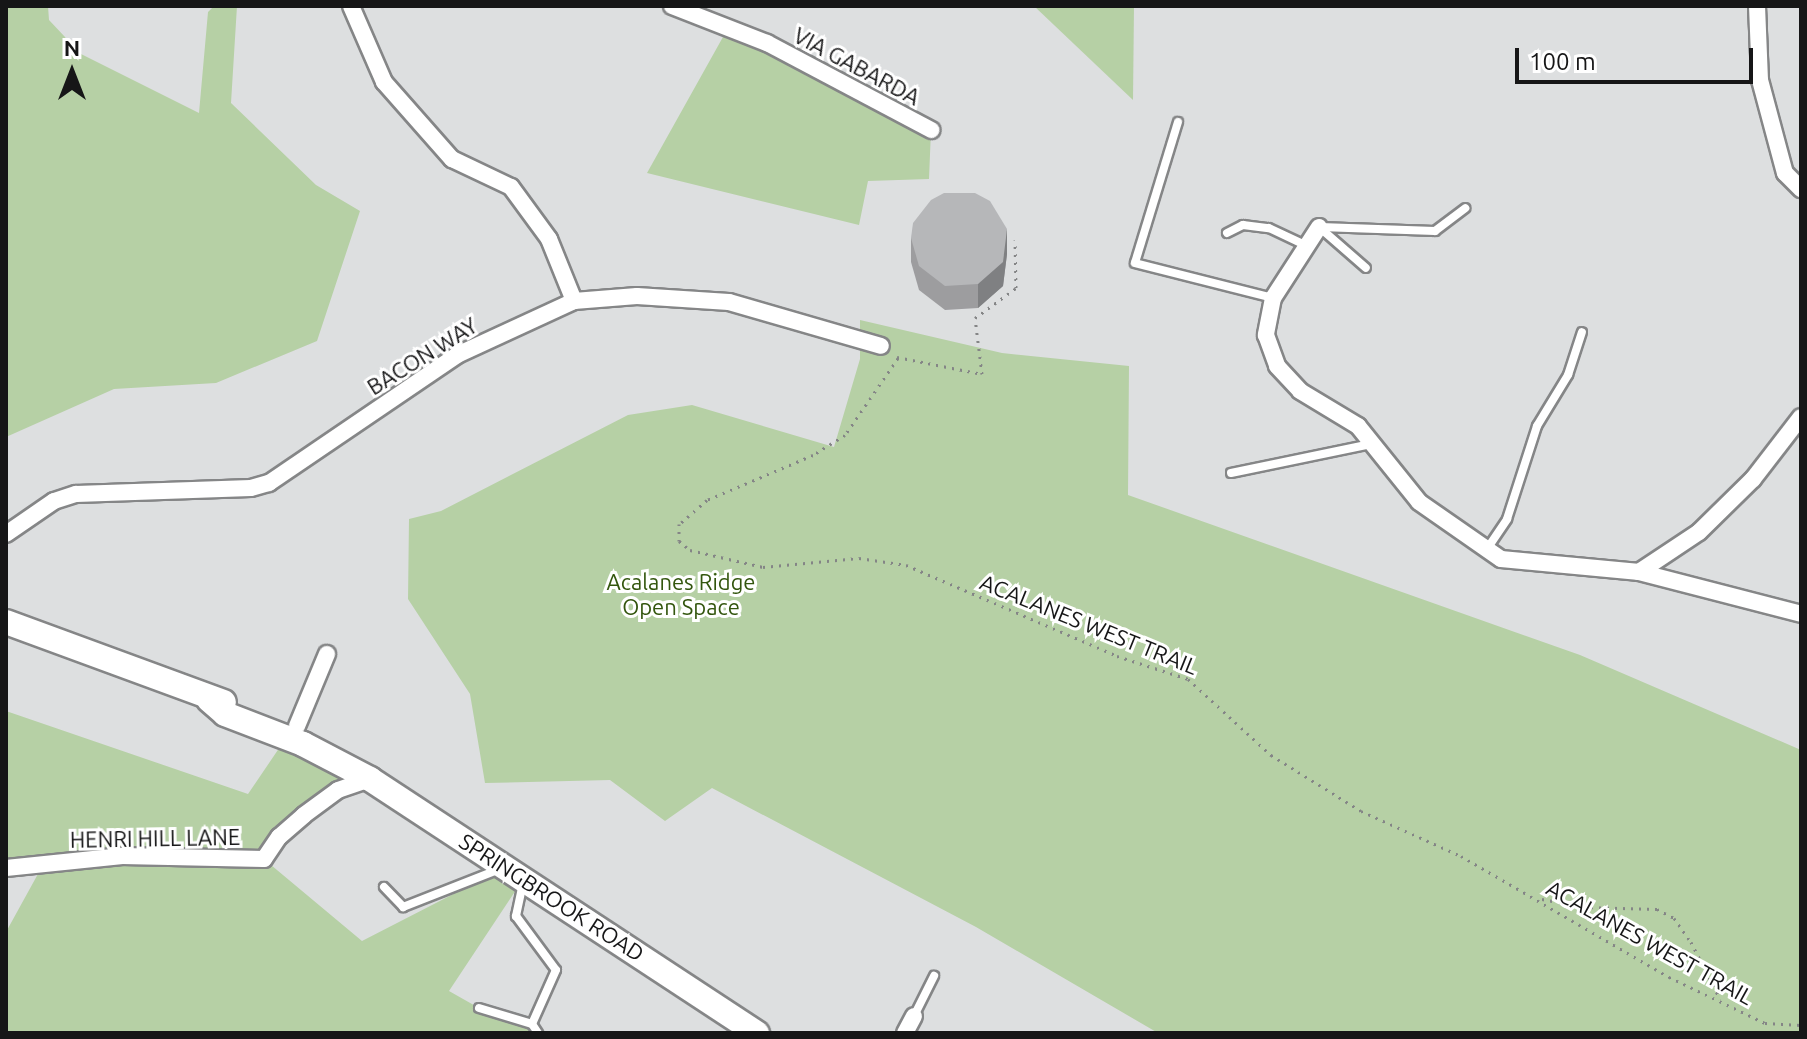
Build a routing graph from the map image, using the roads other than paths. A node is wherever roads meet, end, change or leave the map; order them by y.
1 (351, 6) edge
2 (672, 6) edge
3 (1757, 6) edge
4 (1178, 122) dead end
5 (931, 130) dead end
6 (1801, 189) edge
7 (1465, 208) dead end
8 (1319, 227) junction
9 (1227, 233) dead end
10 (1307, 246) junction
11 (1366, 268) dead end
12 (1273, 298) junction
13 (574, 301) junction
14 (1582, 332) dead end
15 (881, 346) dead end
16 (1801, 417) edge
17 (1372, 444) junction
18 (1231, 473) dead end
19 (6, 534) edge
20 (1487, 549) junction
21 (1639, 572) junction
22 (1801, 614) edge
23 (6, 622) edge
24 (327, 654) dead end
25 (209, 700) junction
26 (297, 726) junction
27 (345, 764) junction
28 (370, 779) junction
29 (6, 868) edge
30 (515, 873) junction
31 (384, 887) dead end
32 (934, 976) dead end
33 (479, 1008) dead end
34 (914, 1016) joint
35 (532, 1024) junction
36 (538, 1033) edge
37 (757, 1033) edge
38 (905, 1033) edge

1 - 13 street
2 - 5 street, VIA GABARDA
3 - 6 street
4 - 12 lane
7 - 8 lane
8 - 10 street
8 - 11 lane
9 - 10 lane
10 - 12 street
12 - 17 street
13 - 15 street, BACON WAY
13 - 19 street, BACON WAY
14 - 20 lane
16 - 21 street
17 - 18 lane
17 - 20 street
20 - 21 street
21 - 22 street
23 - 25 street, SPRINGBROOK ROAD
24 - 26 street
25 - 26 street, SPRINGBROOK ROAD
25 - 27 street, SPRINGBROOK ROAD
26 - 27 street, SPRINGBROOK ROAD
27 - 28 street, SPRINGBROOK ROAD
28 - 29 street, HENRI HILL LANE
28 - 30 street, SPRINGBROOK ROAD
30 - 31 lane
30 - 35 lane
30 - 37 street, SPRINGBROOK ROAD
32 - 34 lane
33 - 35 lane
34 - 38 street
35 - 36 lane

